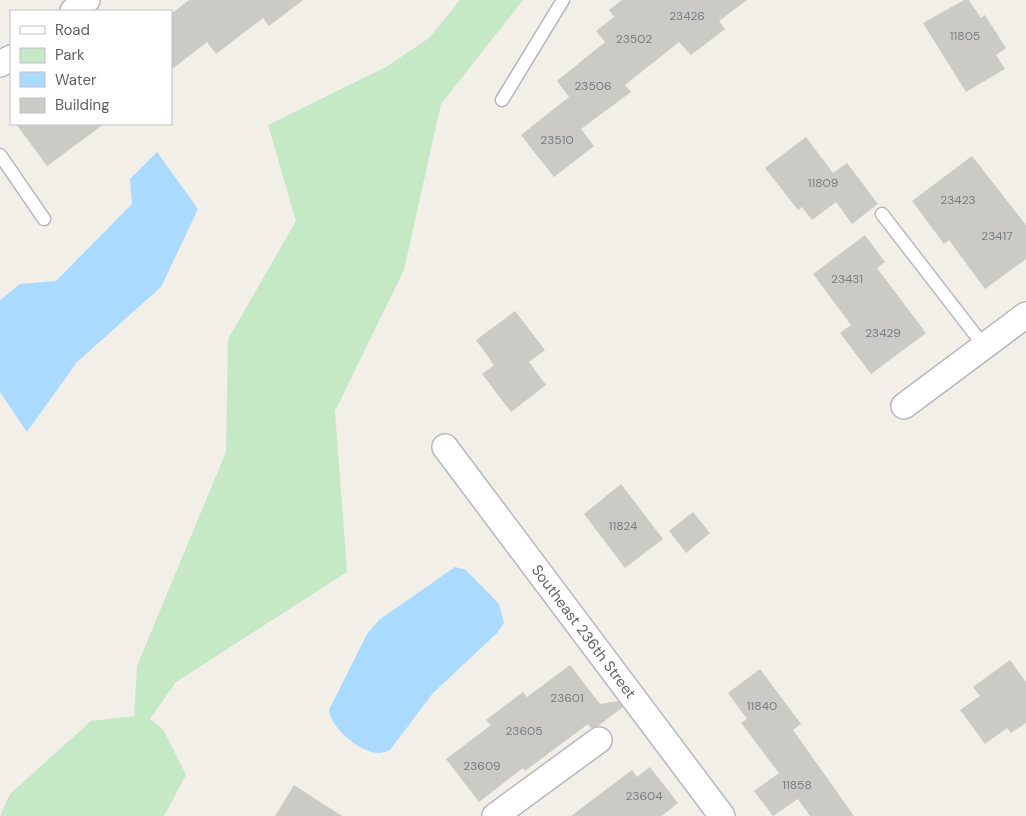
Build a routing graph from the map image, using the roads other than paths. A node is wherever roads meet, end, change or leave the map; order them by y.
1 (87, 0) edge
2 (563, 0) edge
3 (74, 10) edge
4 (502, 100) dead end
5 (0, 155) edge
6 (882, 214) dead end
7 (44, 219) dead end
8 (1026, 315) edge
9 (984, 346) junction
10 (904, 406) dead end
11 (445, 447) dead end
12 (599, 740) dead end
13 (495, 816) edge
14 (722, 816) edge

1 - 3 street
2 - 4 lane
5 - 7 lane
6 - 9 lane
8 - 9 street
9 - 10 street
11 - 14 street, Southeast 236th Street
12 - 13 street

